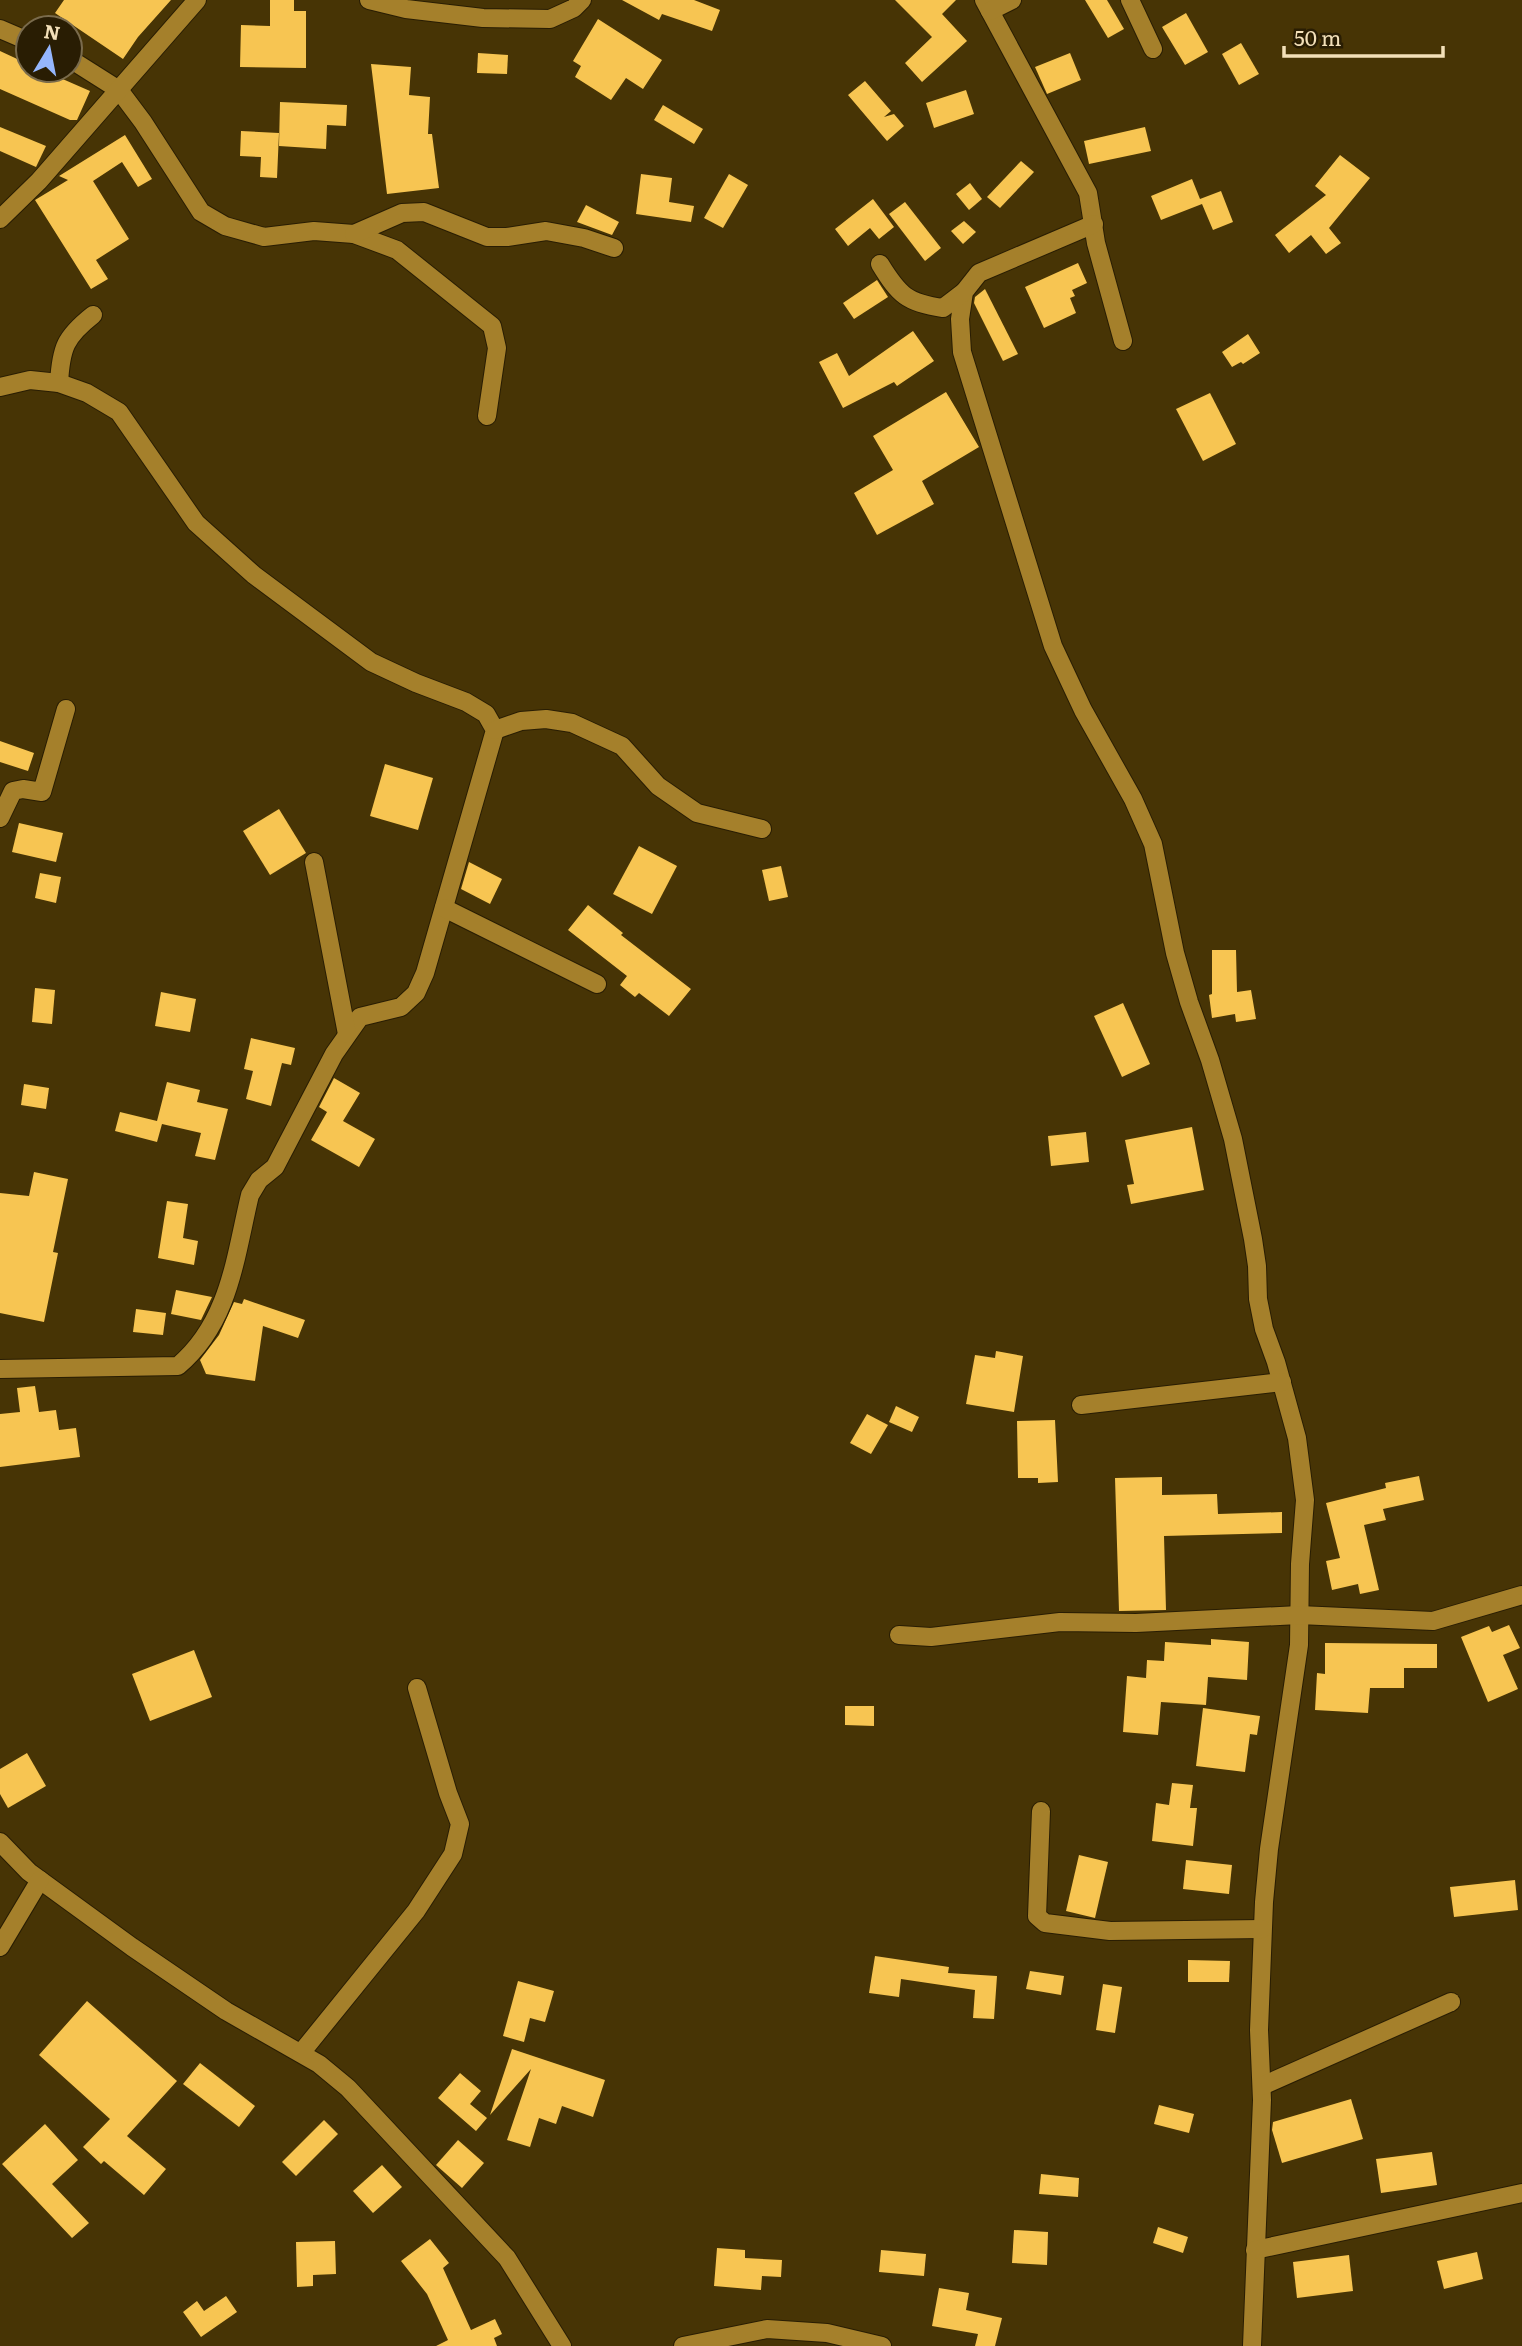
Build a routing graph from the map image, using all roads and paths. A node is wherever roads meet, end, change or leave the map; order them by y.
1 (197, 0) edge
2 (369, 0) edge
3 (582, 0) edge
4 (1012, 0) edge
5 (1130, 0) edge
6 (987, 5) edge
7 (1153, 49) dead end
8 (84, 68) edge
9 (119, 90) junction
10 (0, 219) edge
11 (1094, 224) junction
12 (354, 234) junction
13 (614, 248) dead end
14 (880, 264) dead end
15 (964, 292) junction
16 (93, 314) dead end
17 (1123, 341) dead end
18 (60, 383) junction
19 (0, 387) edge
20 (487, 416) dead end
21 (66, 709) dead end
22 (495, 730) junction
23 (0, 818) edge
24 (762, 829) dead end
25 (314, 862) dead end
26 (444, 908) junction
27 (597, 984) dead end
28 (347, 1034) junction
29 (0, 1369) edge
30 (1282, 1382) junction
31 (1081, 1405) dead end
32 (1522, 1595) edge
33 (1299, 1615) junction
34 (899, 1635) dead end
35 (417, 1688) dead end
36 (1041, 1811) dead end
37 (0, 1842) edge
38 (40, 1880) junction
39 (1262, 1929) junction
40 (0, 1947) edge
41 (1451, 2002) dead end
42 (301, 2053) junction
43 (1262, 2086) junction
44 (1522, 2193) edge
45 (1255, 2249) junction
46 (562, 2346) edge
47 (683, 2346) edge
48 (882, 2346) edge
49 (1252, 2346) edge

1 - 9 street
2 - 3 street
4 - 6 street
5 - 7 street
6 - 11 street
8 - 9 street
9 - 10 street
9 - 12 street
11 - 15 street
11 - 17 street
12 - 13 street
12 - 20 street
14 - 15 street
15 - 30 street
16 - 18 street
18 - 19 street
18 - 22 street
21 - 23 street
22 - 24 street
22 - 26 street
25 - 28 street
26 - 27 street
26 - 28 street
28 - 29 street
30 - 31 street
30 - 33 street
32 - 33 street
33 - 34 street
33 - 39 street
35 - 42 street
36 - 39 street
37 - 38 street
38 - 40 street
38 - 42 street
39 - 43 street
41 - 43 street
42 - 46 street
43 - 45 street
44 - 45 street
45 - 49 street
47 - 48 street

